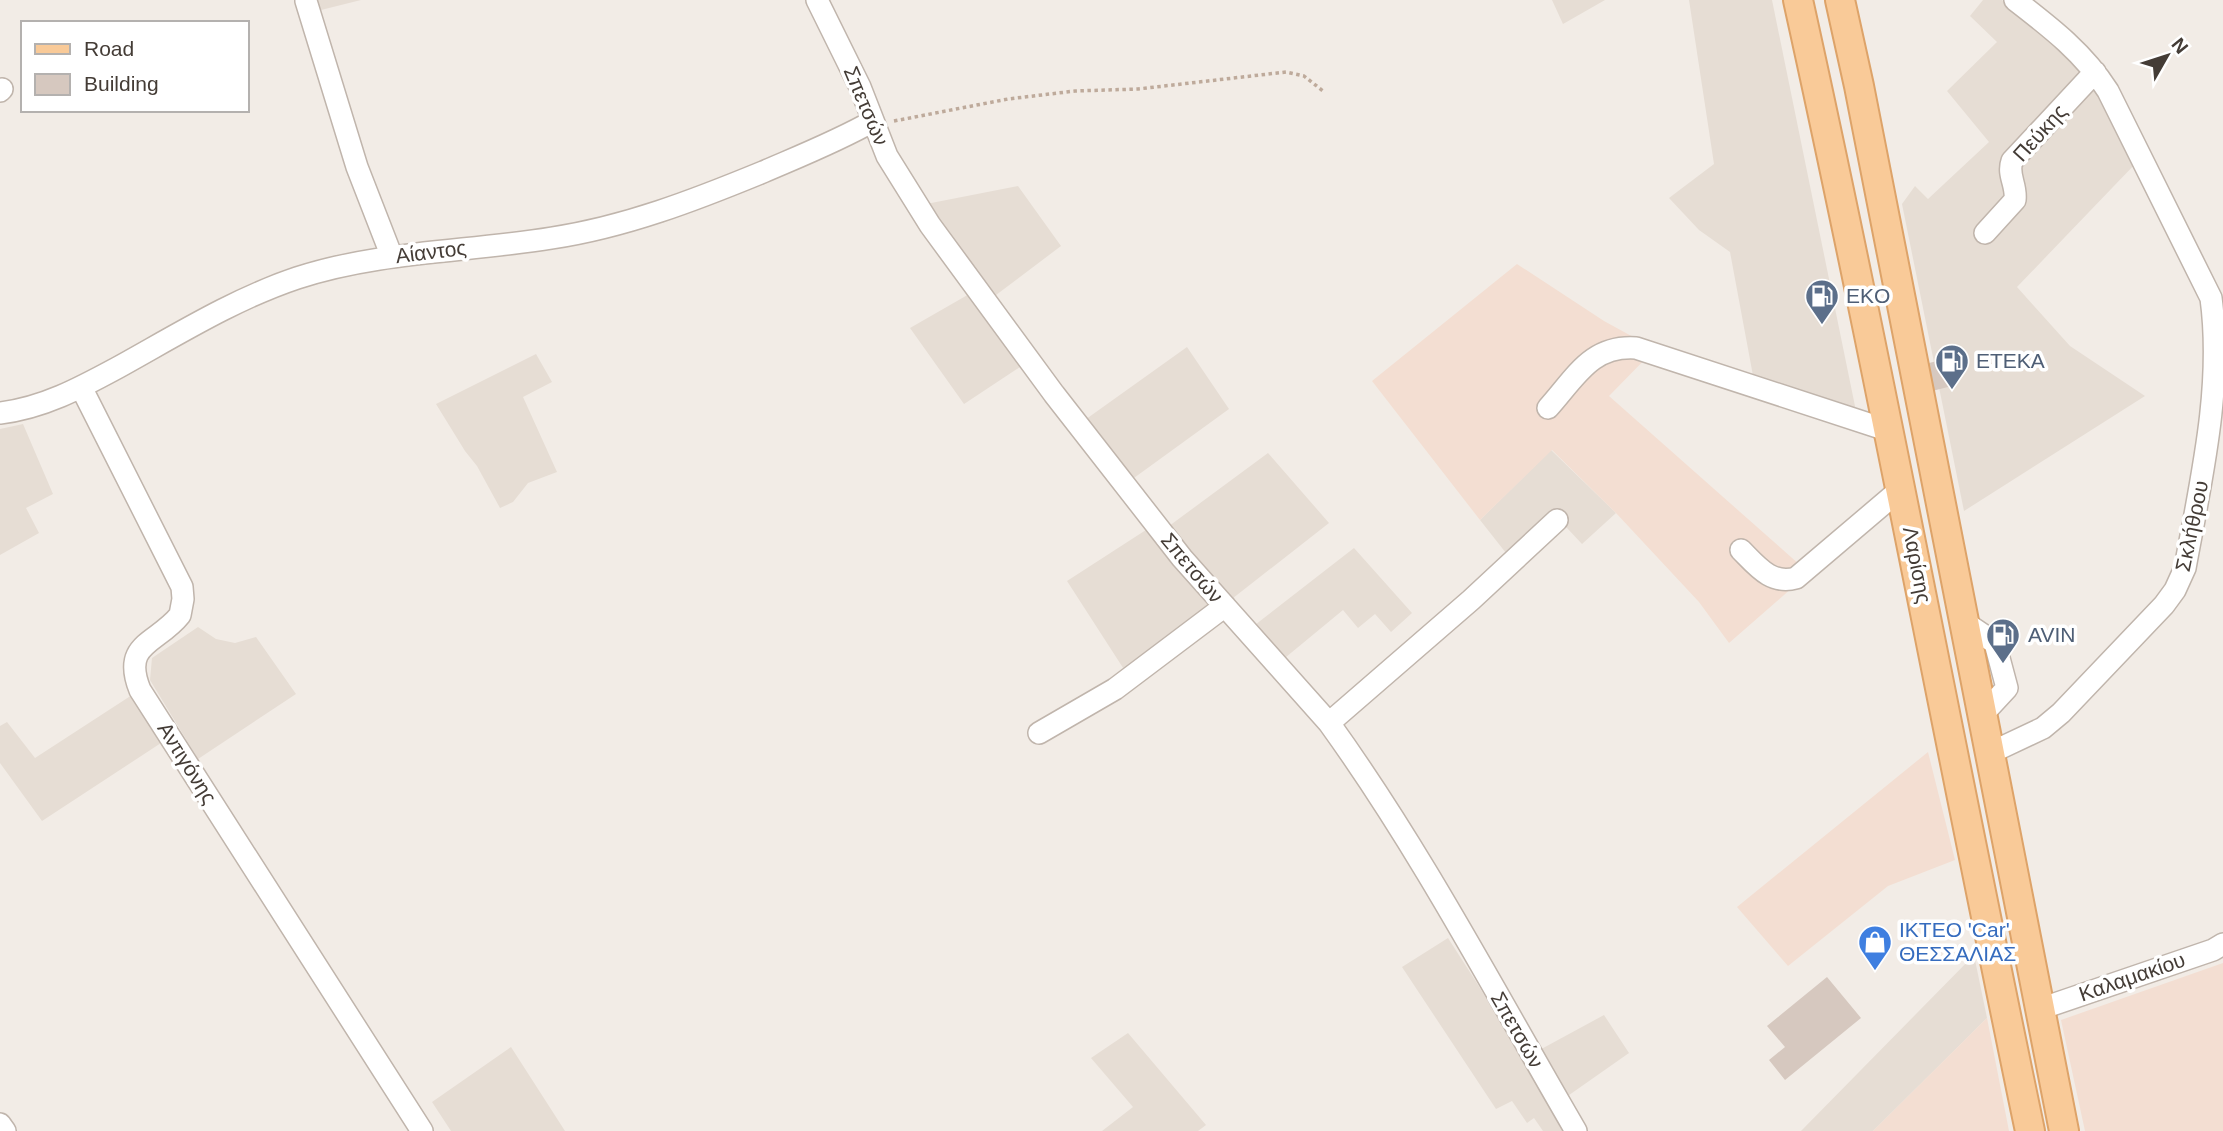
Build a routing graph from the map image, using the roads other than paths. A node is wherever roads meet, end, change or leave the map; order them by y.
1 (817, 0) edge
2 (1798, 0) edge
3 (1840, 0) edge
4 (2015, 0) edge
5 (306, 1) edge
6 (2095, 72) junction
7 (874, 123) junction
8 (1986, 233) dead end
9 (391, 257) junction
10 (2221, 380) edge
11 (81, 387) junction
12 (1548, 408) dead end
13 (0, 413) edge
14 (1890, 431) junction
15 (1902, 488) junction
16 (1557, 520) dead end
17 (1741, 550) dead end
18 (1225, 606) junction
19 (1329, 723) junction
20 (1039, 733) dead end
21 (1990, 753) junction
22 (2223, 944) edge
23 (2040, 1009) junction
24 (0, 1124) edge
25 (5, 1131) edge
26 (422, 1131) edge
27 (1576, 1131) edge
28 (2030, 1131) edge
29 (2064, 1131) edge

1 - 7 street, Σπετσών
2 - 14 main road, Λαρίσης
3 - 21 main road, Λαρίσης
4 - 6 street, Σκλήθρου
5 - 9 street
6 - 8 street, Πεύκης
6 - 10 street, Σκλήθρου
7 - 9 street, Αίαντος
7 - 18 street, Σπετσών
9 - 11 street, Αίαντος
10 - 21 street, Σκλήθρου
11 - 13 street, Αίαντος
11 - 26 street, Αντιγόνης
12 - 14 street
14 - 15 main road, Λαρίσης
15 - 17 street
15 - 28 main road, Λαρίσης
16 - 19 street
18 - 19 street, Σπετσών
18 - 20 street
19 - 27 street, Σπετσών
21 - 23 main road, Λαρίσης
22 - 23 street, Καλαμακίου
23 - 29 main road, Λαρίσης
24 - 25 street

